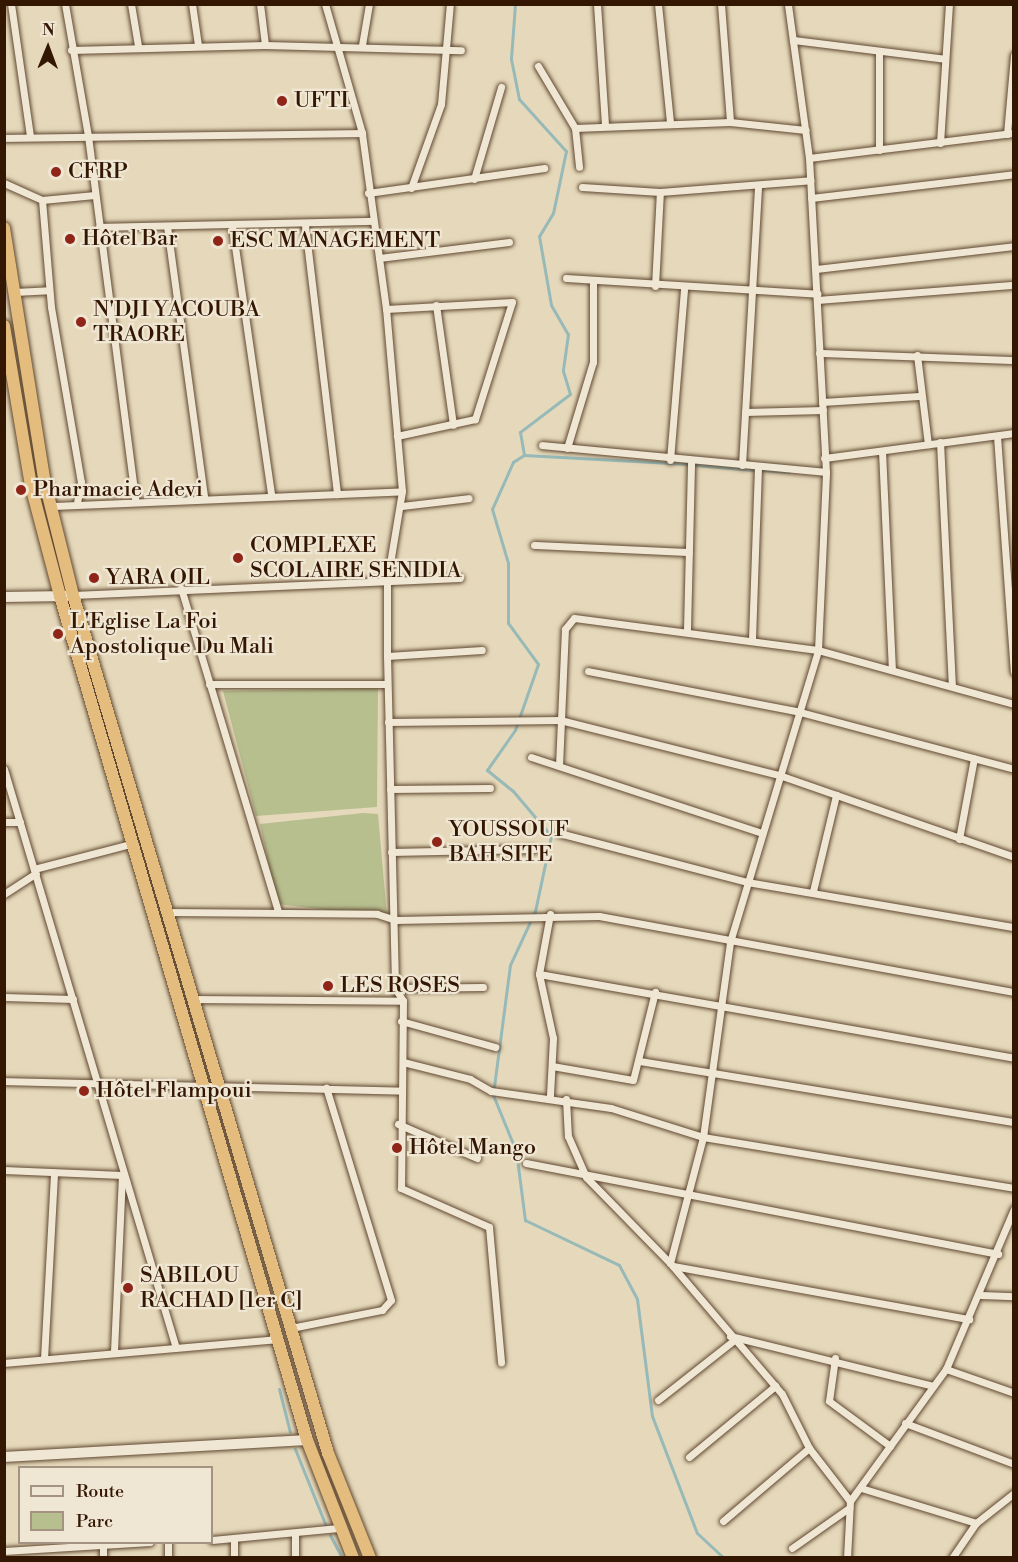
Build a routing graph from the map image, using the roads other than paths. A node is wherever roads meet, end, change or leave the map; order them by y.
1 (10, 4) edge
2 (65, 4) edge
3 (131, 4) edge
4 (192, 4) edge
5 (260, 4) edge
6 (325, 4) edge
7 (369, 4) edge
8 (450, 4) edge
9 (597, 4) edge
10 (658, 4) edge
11 (721, 4) edge
12 (788, 4) edge
13 (949, 4) edge
14 (794, 40) junction
15 (198, 45) junction
16 (265, 45) junction
17 (362, 45) junction
18 (138, 46) junction
19 (337, 47) junction
20 (444, 49) junction
21 (71, 50) junction
22 (461, 50) dead end
23 (879, 51) junction
24 (1014, 55) edge
25 (945, 59) junction
26 (1013, 65) edge
27 (538, 66) dead end
28 (501, 87) dead end
29 (670, 122) junction
30 (730, 122) junction
31 (605, 123) junction
32 (575, 128) junction
33 (806, 130) junction
34 (362, 133) junction
35 (1010, 133) edge
36 (30, 136) junction
37 (88, 136) junction
38 (4, 138) edge
39 (940, 143) junction
40 (879, 150) junction
41 (809, 158) junction
42 (579, 167) dead end
43 (544, 168) dead end
44 (1014, 174) edge
45 (474, 180) junction
46 (811, 180) junction
47 (4, 183) edge
48 (759, 185) junction
49 (582, 187) dead end
50 (411, 188) junction
51 (660, 192) junction
52 (368, 193) junction
53 (95, 195) junction
54 (811, 198) junction
55 (42, 200) junction
56 (373, 221) junction
57 (305, 225) junction
58 (167, 226) junction
59 (232, 226) junction
60 (99, 227) junction
61 (4, 228) edge
62 (509, 242) dead end
63 (1014, 246) edge
64 (379, 258) junction
65 (816, 269) junction
66 (566, 278) dead end
67 (593, 280) junction
68 (1014, 285) edge
69 (655, 286) junction
70 (684, 288) junction
71 (749, 288) junction
72 (49, 290) junction
73 (14, 292) junction
74 (817, 297) junction
75 (436, 305) junction
76 (386, 309) junction
77 (4, 326) edge
78 (819, 353) junction
79 (916, 355) junction
80 (7, 360) edge
81 (1014, 360) edge
82 (920, 396) junction
83 (822, 406) junction
84 (745, 412) junction
85 (453, 425) junction
86 (1014, 434) edge
87 (397, 436) junction
88 (997, 436) junction
89 (940, 442) junction
90 (928, 444) junction
91 (542, 445) dead end
92 (567, 448) junction
93 (882, 451) junction
94 (824, 458) junction
95 (670, 460) junction
96 (691, 462) junction
97 (742, 465) junction
98 (758, 466) junction
99 (826, 472) junction
100 (402, 491) junction
101 (271, 494) junction
102 (337, 494) junction
103 (204, 496) junction
104 (469, 498) dead end
105 (135, 500) junction
106 (77, 502) junction
107 (51, 506) junction
108 (401, 506) junction
109 (534, 545) dead end
110 (689, 552) junction
111 (460, 578) dead end
112 (387, 582) junction
113 (181, 588) junction
114 (73, 595) junction
115 (60, 596) junction
116 (4, 597) edge
117 (687, 629) junction
118 (752, 639) junction
119 (482, 650) dead end
120 (818, 650) junction
121 (387, 656) junction
122 (892, 670) junction
123 (588, 671) dead end
124 (1014, 671) edge
125 (209, 684) junction
126 (387, 684) junction
127 (952, 686) junction
128 (1014, 704) edge
129 (800, 712) junction
130 (560, 720) junction
131 (388, 722) junction
132 (531, 757) dead end
133 (974, 758) junction
134 (559, 766) junction
135 (4, 769) edge
136 (1014, 769) edge
137 (779, 776) junction
138 (490, 788) dead end
139 (390, 789) junction
140 (836, 795) junction
141 (4, 822) edge
142 (20, 822) junction
143 (759, 832) junction
144 (559, 833) dead end
145 (959, 839) junction
146 (131, 844) junction
147 (534, 849) dead end
148 (391, 852) junction
149 (1014, 857) edge
150 (35, 871) junction
151 (747, 882) junction
152 (813, 891) junction
153 (4, 894) edge
154 (168, 912) junction
155 (278, 912) junction
156 (550, 914) junction
157 (396, 920) junction
158 (1014, 927) edge
159 (730, 942) junction
160 (539, 974) junction
161 (483, 987) dead end
162 (395, 988) junction
163 (655, 992) junction
164 (1014, 992) edge
165 (4, 997) edge
166 (73, 999) junction
167 (193, 999) junction
168 (402, 1001) junction
169 (721, 1006) junction
170 (401, 1021) junction
171 (495, 1047) dead end
172 (1014, 1058) edge
173 (640, 1061) junction
174 (403, 1062) junction
175 (552, 1066) junction
176 (713, 1069) junction
177 (4, 1081) edge
178 (96, 1083) junction
179 (204, 1086) junction
180 (219, 1086) junction
181 (326, 1088) junction
182 (402, 1091) junction
183 (550, 1096) junction
184 (566, 1099) junction
185 (1014, 1122) edge
186 (398, 1124) junction
187 (704, 1137) junction
188 (477, 1158) dead end
189 (526, 1163) dead end
190 (4, 1170) edge
191 (582, 1171) junction
192 (54, 1173) junction
193 (122, 1175) junction
194 (1014, 1188) edge
195 (687, 1195) junction
196 (1013, 1209) edge
197 (998, 1254) junction
198 (671, 1265) junction
199 (981, 1295) junction
200 (1014, 1296) edge
201 (969, 1319) junction
202 (291, 1328) junction
203 (732, 1338) junction
204 (278, 1339) junction
205 (176, 1348) junction
206 (114, 1353) junction
207 (835, 1358) junction
208 (44, 1359) junction
209 (4, 1362) edge
210 (501, 1362) dead end
211 (946, 1369) junction
212 (775, 1386) junction
213 (933, 1386) junction
214 (1014, 1393) edge
215 (658, 1400) dead end
216 (905, 1423) junction
217 (307, 1440) junction
218 (890, 1446) junction
219 (809, 1448) junction
220 (4, 1457) edge
221 (689, 1457) dead end
222 (1014, 1464) edge
223 (861, 1488) junction
224 (1014, 1493) edge
225 (850, 1504) junction
226 (723, 1521) dead end
227 (976, 1523) junction
228 (338, 1528) junction
229 (295, 1536) junction
230 (234, 1539) junction
231 (213, 1540) edge
232 (119, 1544) edge
233 (103, 1545) junction
234 (37, 1548) junction
235 (792, 1548) dead end
236 (4, 1551) edge
237 (36, 1557) edge
238 (103, 1557) edge
239 (234, 1557) edge
240 (295, 1557) edge
241 (353, 1557) edge
242 (370, 1557) edge
243 (847, 1557) edge
244 (952, 1557) edge

1 - 36 street
2 - 21 street
3 - 18 street
4 - 15 street
5 - 16 street
6 - 19 street
7 - 17 street
8 - 20 street
9 - 31 street
10 - 29 street
11 - 30 street
12 - 14 street
13 - 25 street
14 - 23 street
14 - 25 street
14 - 33 street
15 - 16 street
15 - 18 street
16 - 19 street
17 - 19 street
17 - 20 street
18 - 21 street
19 - 34 street
20 - 22 street
20 - 50 street
21 - 37 street
23 - 25 street
23 - 40 street
24 - 26 street
25 - 39 street
26 - 35 street
27 - 32 street
28 - 45 street
29 - 30 street
29 - 31 street
30 - 33 street
31 - 32 street
32 - 42 street
33 - 41 street
34 - 37 street
34 - 52 street
35 - 39 street
36 - 37 street
36 - 38 street
37 - 53 street
39 - 40 street
40 - 41 street
41 - 46 street
43 - 45 street
44 - 54 street
45 - 50 street
46 - 48 street
46 - 54 street
47 - 55 street
48 - 51 street
48 - 71 street
49 - 51 street
50 - 52 street
51 - 69 street
52 - 56 street
53 - 55 street
53 - 60 street
54 - 65 street
55 - 72 street
56 - 57 street
56 - 64 street
57 - 59 street
57 - 102 street
58 - 59 street
58 - 60 street
58 - 103 street
59 - 101 street
60 - 105 street
61 - 73 highway
62 - 64 street
63 - 65 street
64 - 76 street
65 - 74 street
66 - 67 street
67 - 69 street
67 - 92 street
68 - 74 street
69 - 70 street
70 - 71 street
70 - 95 street
71 - 74 street
71 - 84 street
72 - 73 street
72 - 106 street
73 - 107 highway
74 - 78 street
75 - 76 street
75 - 85 street
75 - 85 street
76 - 87 street
77 - 80 highway
78 - 79 street
78 - 83 street
79 - 81 street
79 - 82 street
80 - 115 highway
82 - 83 street
82 - 90 street
83 - 84 street
83 - 94 street
84 - 97 street
85 - 87 street
86 - 88 street
87 - 100 street
88 - 89 street
88 - 124 street
89 - 90 street
89 - 127 street
90 - 93 street
91 - 92 street
92 - 95 street
93 - 94 street
93 - 122 street
94 - 99 street
95 - 96 street
96 - 97 street
96 - 110 street
97 - 98 street
98 - 99 street
98 - 118 street
99 - 120 street
100 - 102 street
100 - 108 street
101 - 102 street
101 - 103 street
103 - 105 street
104 - 108 street
105 - 106 street
106 - 107 street
107 - 114 highway
108 - 112 street
109 - 110 street
110 - 117 street
111 - 112 street
112 - 113 street
112 - 121 street
113 - 114 street
113 - 125 street
114 - 115 street
114 - 154 highway
115 - 116 street
115 - 146 highway
117 - 118 street
117 - 130 street
118 - 120 street
119 - 121 street
120 - 122 street
120 - 129 street
121 - 126 street
122 - 127 street
123 - 129 street
125 - 126 street
125 - 155 street
126 - 131 street
127 - 128 street
129 - 133 street
129 - 137 street
130 - 131 street
130 - 134 street
130 - 137 street
131 - 139 street
132 - 134 street
133 - 136 street
133 - 145 street
134 - 143 street
135 - 142 street
137 - 140 street
137 - 143 street
138 - 139 street
139 - 148 street
140 - 145 street
140 - 152 street
141 - 142 street
142 - 150 street
143 - 151 street
144 - 151 street
145 - 149 street
146 - 150 street
146 - 179 highway
147 - 148 street
148 - 157 street
150 - 153 street
150 - 166 street
151 - 152 street
151 - 159 street
152 - 158 street
154 - 155 street
154 - 167 highway
155 - 157 street
156 - 157 street
156 - 159 street
156 - 160 street
157 - 162 street
159 - 164 street
159 - 169 street
160 - 163 street
160 - 175 street
161 - 162 street
162 - 168 street
163 - 169 street
163 - 173 street
165 - 166 street
166 - 178 street
167 - 168 street
167 - 180 highway
168 - 170 street
169 - 172 street
169 - 176 street
170 - 171 street
170 - 174 street
173 - 175 street
173 - 176 street
174 - 182 street
174 - 183 street
175 - 183 street
176 - 185 street
176 - 187 street
177 - 178 street
178 - 179 street
178 - 193 street
179 - 180 street
179 - 204 highway
180 - 181 street
180 - 202 highway
181 - 182 street
181 - 202 street
182 - 186 street
183 - 184 street
184 - 187 street
184 - 191 street
186 - 188 street
186 - 210 street
187 - 194 street
187 - 195 street
189 - 191 street
190 - 192 street
191 - 195 street
191 - 198 street
192 - 193 street
192 - 208 street
193 - 205 street
193 - 206 street
195 - 197 street
195 - 198 street
196 - 197 street
197 - 199 street
198 - 201 street
198 - 203 street
199 - 200 street
199 - 201 street
201 - 211 street
202 - 242 highway
203 - 207 street
203 - 212 street
203 - 215 street
204 - 205 street
204 - 217 highway
205 - 206 street
206 - 208 street
207 - 213 street
207 - 218 street
208 - 209 street
211 - 213 street
211 - 214 street
212 - 219 street
212 - 221 street
213 - 216 street
216 - 218 street
216 - 222 street
217 - 220 street
217 - 228 highway
218 - 223 street
219 - 225 street
219 - 226 street
223 - 225 street
223 - 227 street
224 - 227 street
225 - 235 street
225 - 243 street
227 - 244 street
228 - 229 street
228 - 241 highway
229 - 230 street
229 - 240 street
230 - 231 street
230 - 239 street
232 - 233 street
233 - 234 street
233 - 238 street
234 - 236 street
234 - 237 street

